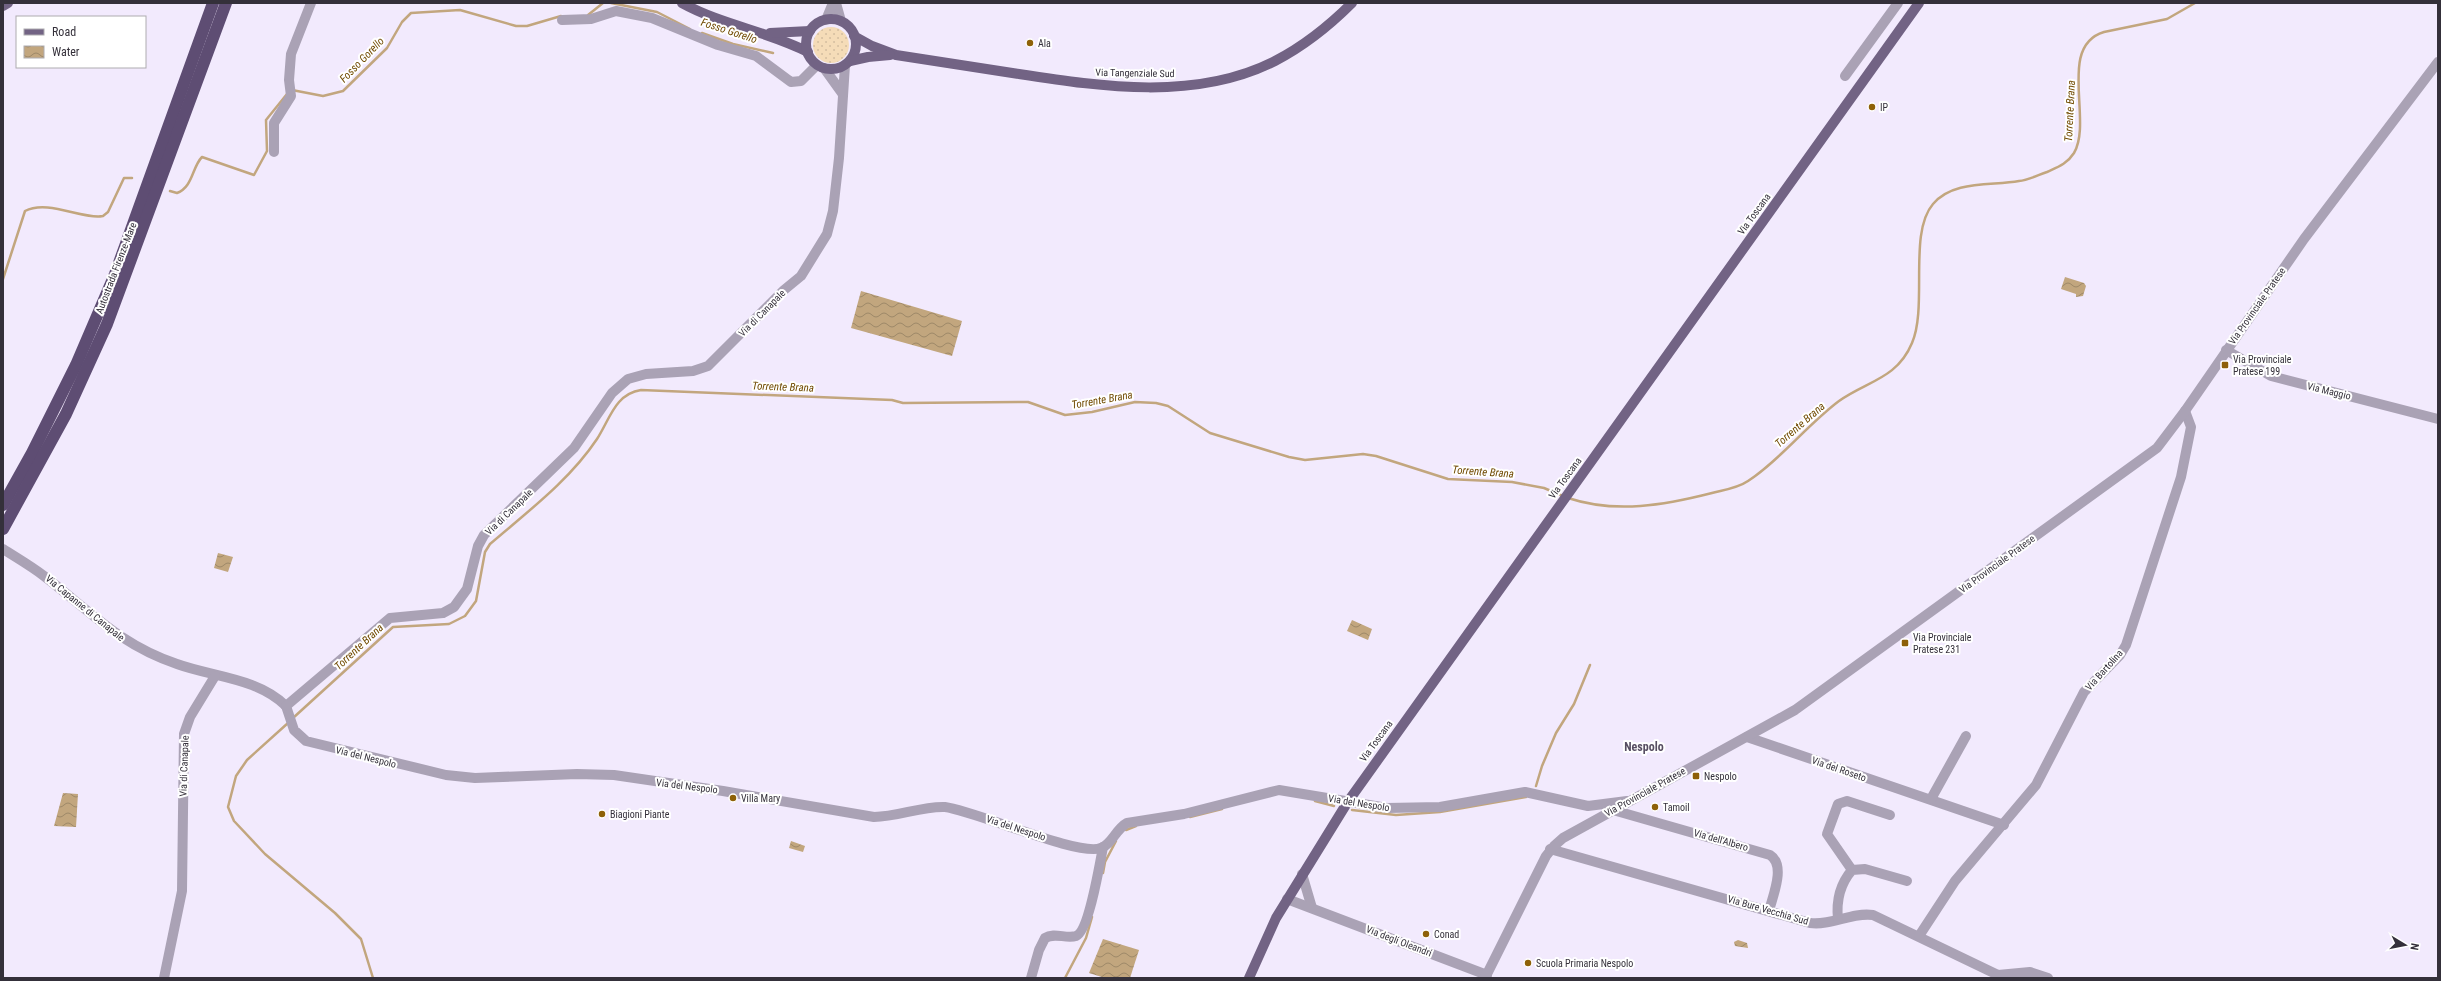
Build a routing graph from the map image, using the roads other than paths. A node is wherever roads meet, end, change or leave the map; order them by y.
1 (8, 3) edge
2 (213, 3) edge
3 (226, 3) edge
4 (311, 3) edge
5 (682, 3) edge
6 (834, 3) edge
7 (1352, 3) edge
8 (1898, 3) edge
9 (1920, 3) edge
10 (3, 6) edge
11 (562, 20) dead end
12 (826, 20) junction
13 (841, 21) junction
14 (810, 31) junction
15 (762, 32) junction
16 (854, 36) junction
17 (808, 52) junction
18 (896, 55) junction
19 (2438, 62) edge
20 (847, 63) junction
21 (820, 66) junction
22 (1845, 76) dead end
23 (842, 93) junction
24 (274, 152) dead end
25 (2226, 350) junction
26 (2185, 412) junction
27 (2438, 419) edge
28 (3, 504) edge
29 (3, 530) edge
30 (3, 549) edge
31 (215, 676) junction
32 (287, 709) junction
33 (1966, 736) dead end
34 (1747, 737) junction
35 (1931, 799) junction
36 (1627, 801) junction
37 (1347, 802) junction
38 (1613, 810) junction
39 (1890, 815) dead end
40 (2004, 825) junction
41 (1103, 847) junction
42 (1550, 849) junction
43 (1852, 870) junction
44 (1302, 874) junction
45 (1907, 881) dead end
46 (1287, 899) junction
47 (1312, 908) junction
48 (1769, 911) junction
49 (1838, 919) junction
50 (1919, 936) junction
51 (1486, 976) edge
52 (164, 978) edge
53 (1031, 978) edge
54 (1249, 978) edge
55 (2048, 978) edge

1 - 10 main road
2 - 28 highway, Autostrada Firenze-Mare
3 - 29 highway, Autostrada Firenze-Mare
4 - 24 street
5 - 15 main road
6 - 12 street
6 - 13 street
7 - 18 main road, Via Tangenziale Sud
8 - 22 street
9 - 37 main road, Via Toscana
11 - 21 street
12 - 13 main road
12 - 14 main road
13 - 16 main road, Via Tangenziale Sud
14 - 15 main road
14 - 17 main road
15 - 17 main road
16 - 18 main road, Via Tangenziale Sud
16 - 20 main road
17 - 21 main road
18 - 20 main road, Via Tangenziale Sud
19 - 25 street, Via Provinciale Pratese
20 - 21 main road, Via Tangenziale Sud
20 - 23 street, Via di Canapale
21 - 23 street
23 - 32 street, Via di Canapale
25 - 26 street, Via Provinciale Pratese
25 - 27 street, Via Maggio
26 - 34 street, Via Provinciale Pratese
26 - 40 street, Via Bartolina
30 - 31 street, Via Capanne di Canapale
31 - 32 street
31 - 52 street, Via di Canapale
32 - 41 street, Via del Nespolo
33 - 35 street
34 - 35 street, Via del Roseto
34 - 36 street, Via Provinciale Pratese
35 - 40 street, Via del Roseto
36 - 37 street, Via del Nespolo
36 - 38 street, Via Provinciale Pratese
37 - 41 street, Via del Nespolo
37 - 44 main road, Via Toscana
38 - 42 street, Via Provinciale Pratese
38 - 48 street, Via dell'Albero
39 - 43 street
40 - 50 street, Via Bartolina
41 - 53 street, Via del Nespolo
42 - 48 street, Via Bure Vecchia Sud
42 - 51 street, Via Provinciale Pratese
43 - 45 street
43 - 49 street
44 - 46 main road, Via Toscana
44 - 47 street
46 - 47 street, Via degli Oleandri
46 - 54 main road, Via Toscana
47 - 51 street, Via degli Oleandri
48 - 49 street, Via Bure Vecchia Sud
49 - 50 street, Via Bure Vecchia Sud
50 - 55 street, Via Bure Vecchia Sud

